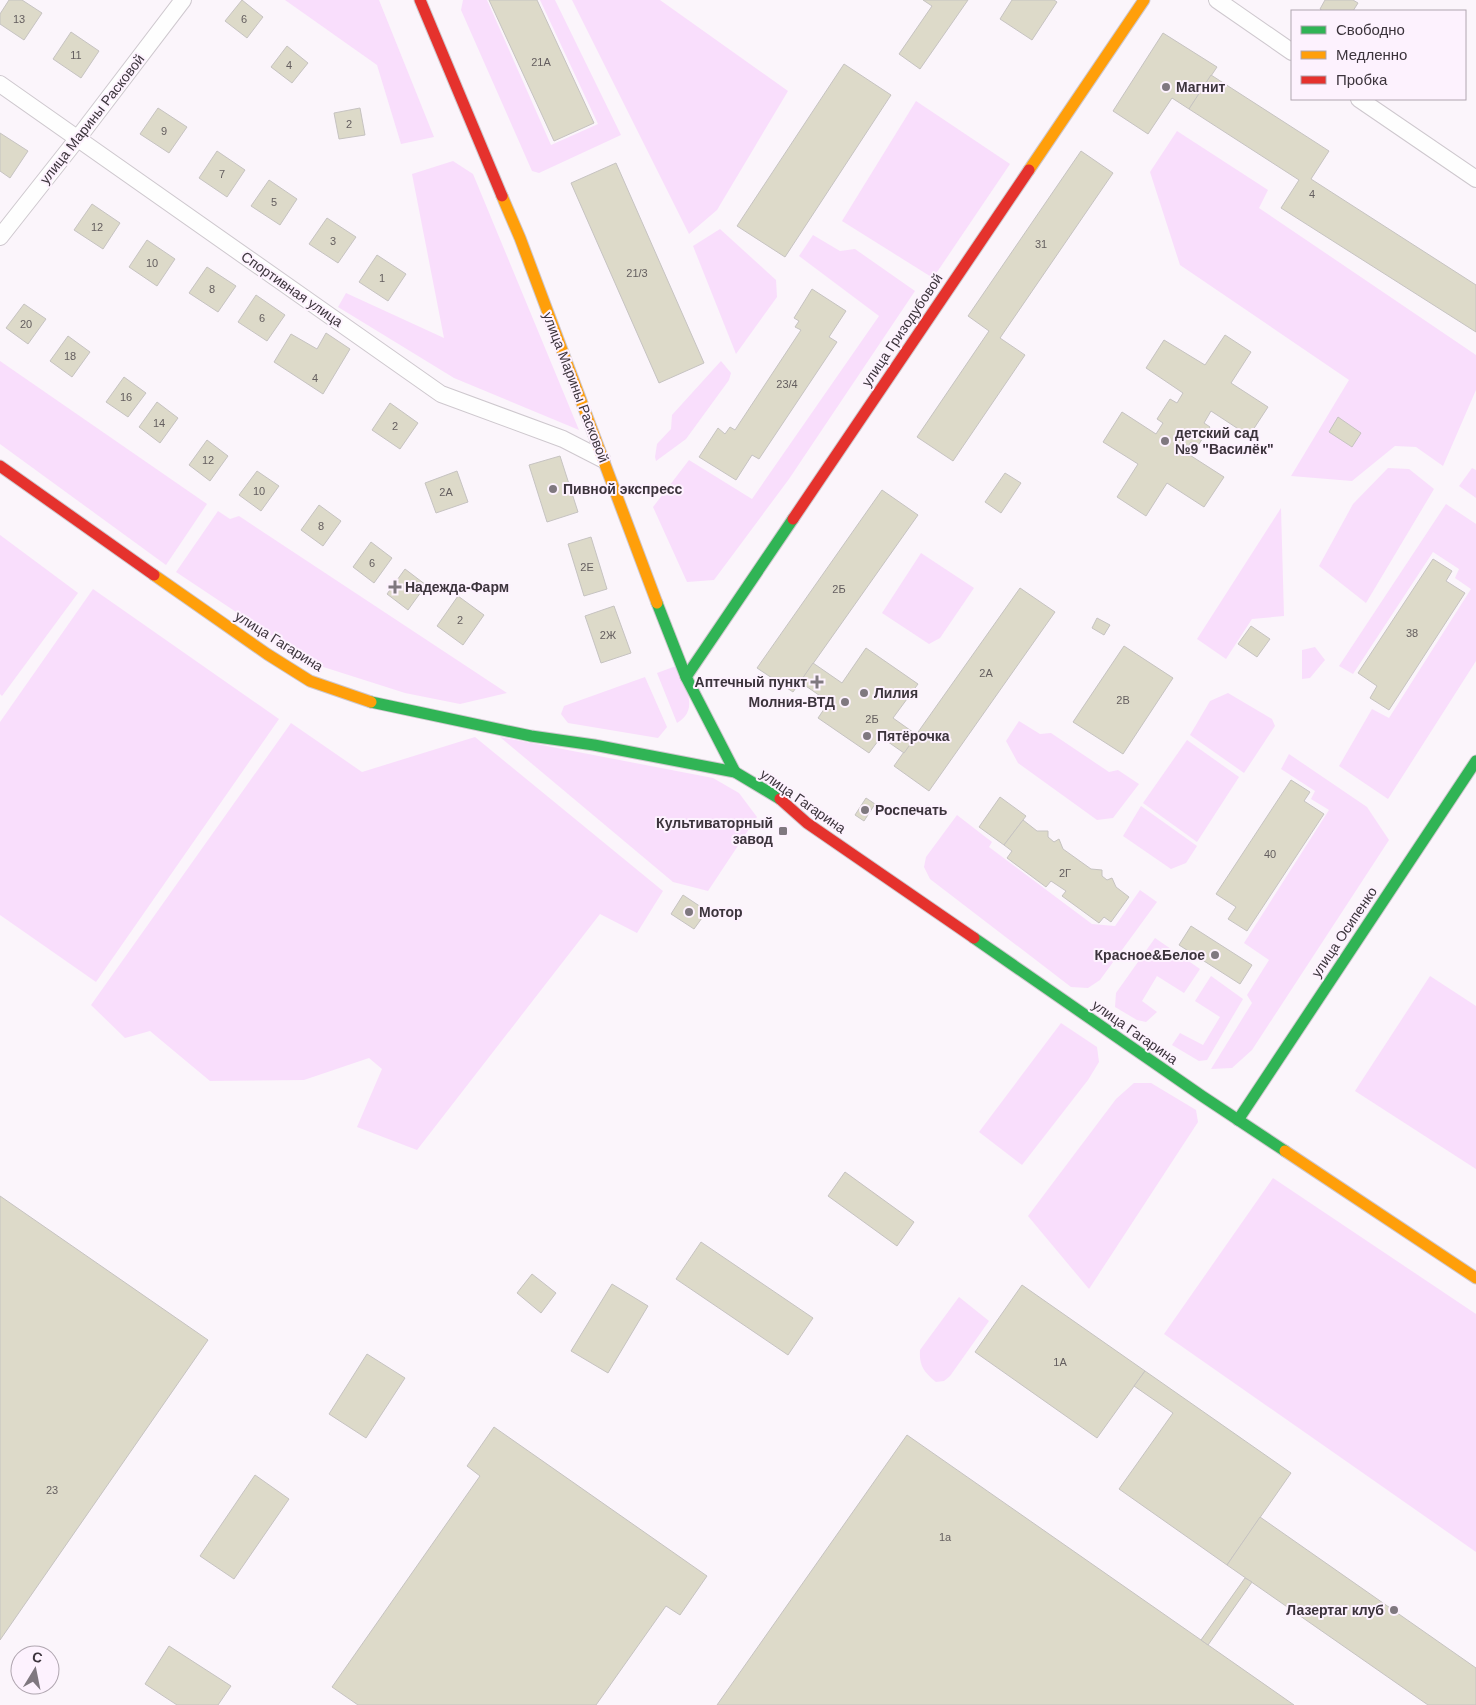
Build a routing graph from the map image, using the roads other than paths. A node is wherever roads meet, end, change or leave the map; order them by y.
1 (183, 0) edge
2 (420, 0) edge
3 (1144, 0) edge
4 (1217, 0) edge
5 (1291, 51) edge
6 (0, 84) edge
7 (1361, 100) edge
8 (78, 138) junction
9 (1476, 179) edge
10 (0, 237) edge
11 (602, 459) junction
12 (0, 466) edge
13 (686, 677) junction
14 (1476, 762) edge
15 (735, 772) junction
16 (1238, 1120) junction
17 (1476, 1278) edge

1 - 8 street, улица Марины Расковой
2 - 11 street, улица Марины Расковой
3 - 13 street, улица Гризодубовой
4 - 5 street
6 - 8 street, Спортивная улица
7 - 9 street
8 - 10 street, улица Марины Расковой
8 - 11 street, Спортивная улица
11 - 13 street, улица Марины Расковой
12 - 15 street, улица Гагарина
13 - 15 street, улица Марины Расковой
14 - 16 street, улица Осипенко
15 - 16 street, улица Гагарина
16 - 17 street, улица Гагарина

